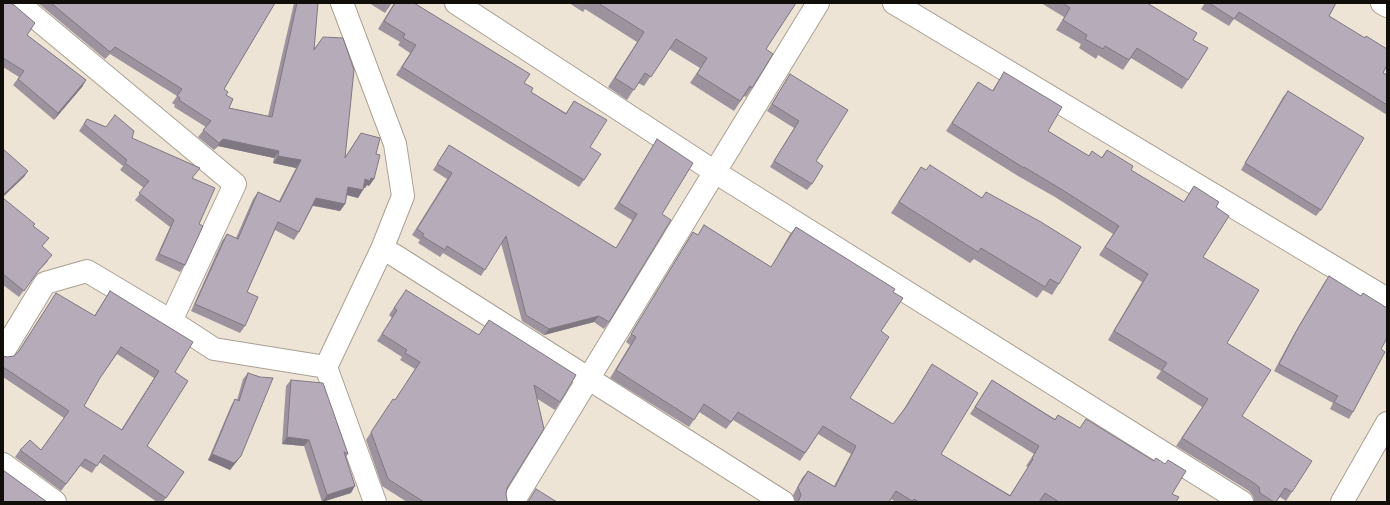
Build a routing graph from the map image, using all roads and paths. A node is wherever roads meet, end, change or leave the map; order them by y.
1 (18, 3) edge
2 (342, 3) edge
3 (456, 3) edge
4 (818, 3) edge
5 (894, 3) edge
6 (1382, 3) edge
7 (1387, 6) edge
8 (715, 172) junction
9 (382, 250) junction
10 (1387, 299) edge
11 (171, 321) junction
12 (3, 352) edge
13 (326, 367) junction
14 (589, 379) junction
15 (1387, 423) edge
16 (3, 464) edge
17 (55, 502) edge
18 (375, 502) edge
19 (513, 502) edge
20 (782, 502) edge
21 (1242, 502) edge
22 (1342, 502) edge

1 - 11 street
2 - 9 street
3 - 8 street
4 - 8 street
5 - 10 street
6 - 7 street
8 - 14 street
8 - 21 street
9 - 13 street
9 - 14 street
11 - 12 street
11 - 13 street
13 - 18 street
14 - 19 street
14 - 20 street
15 - 22 street
16 - 17 street

